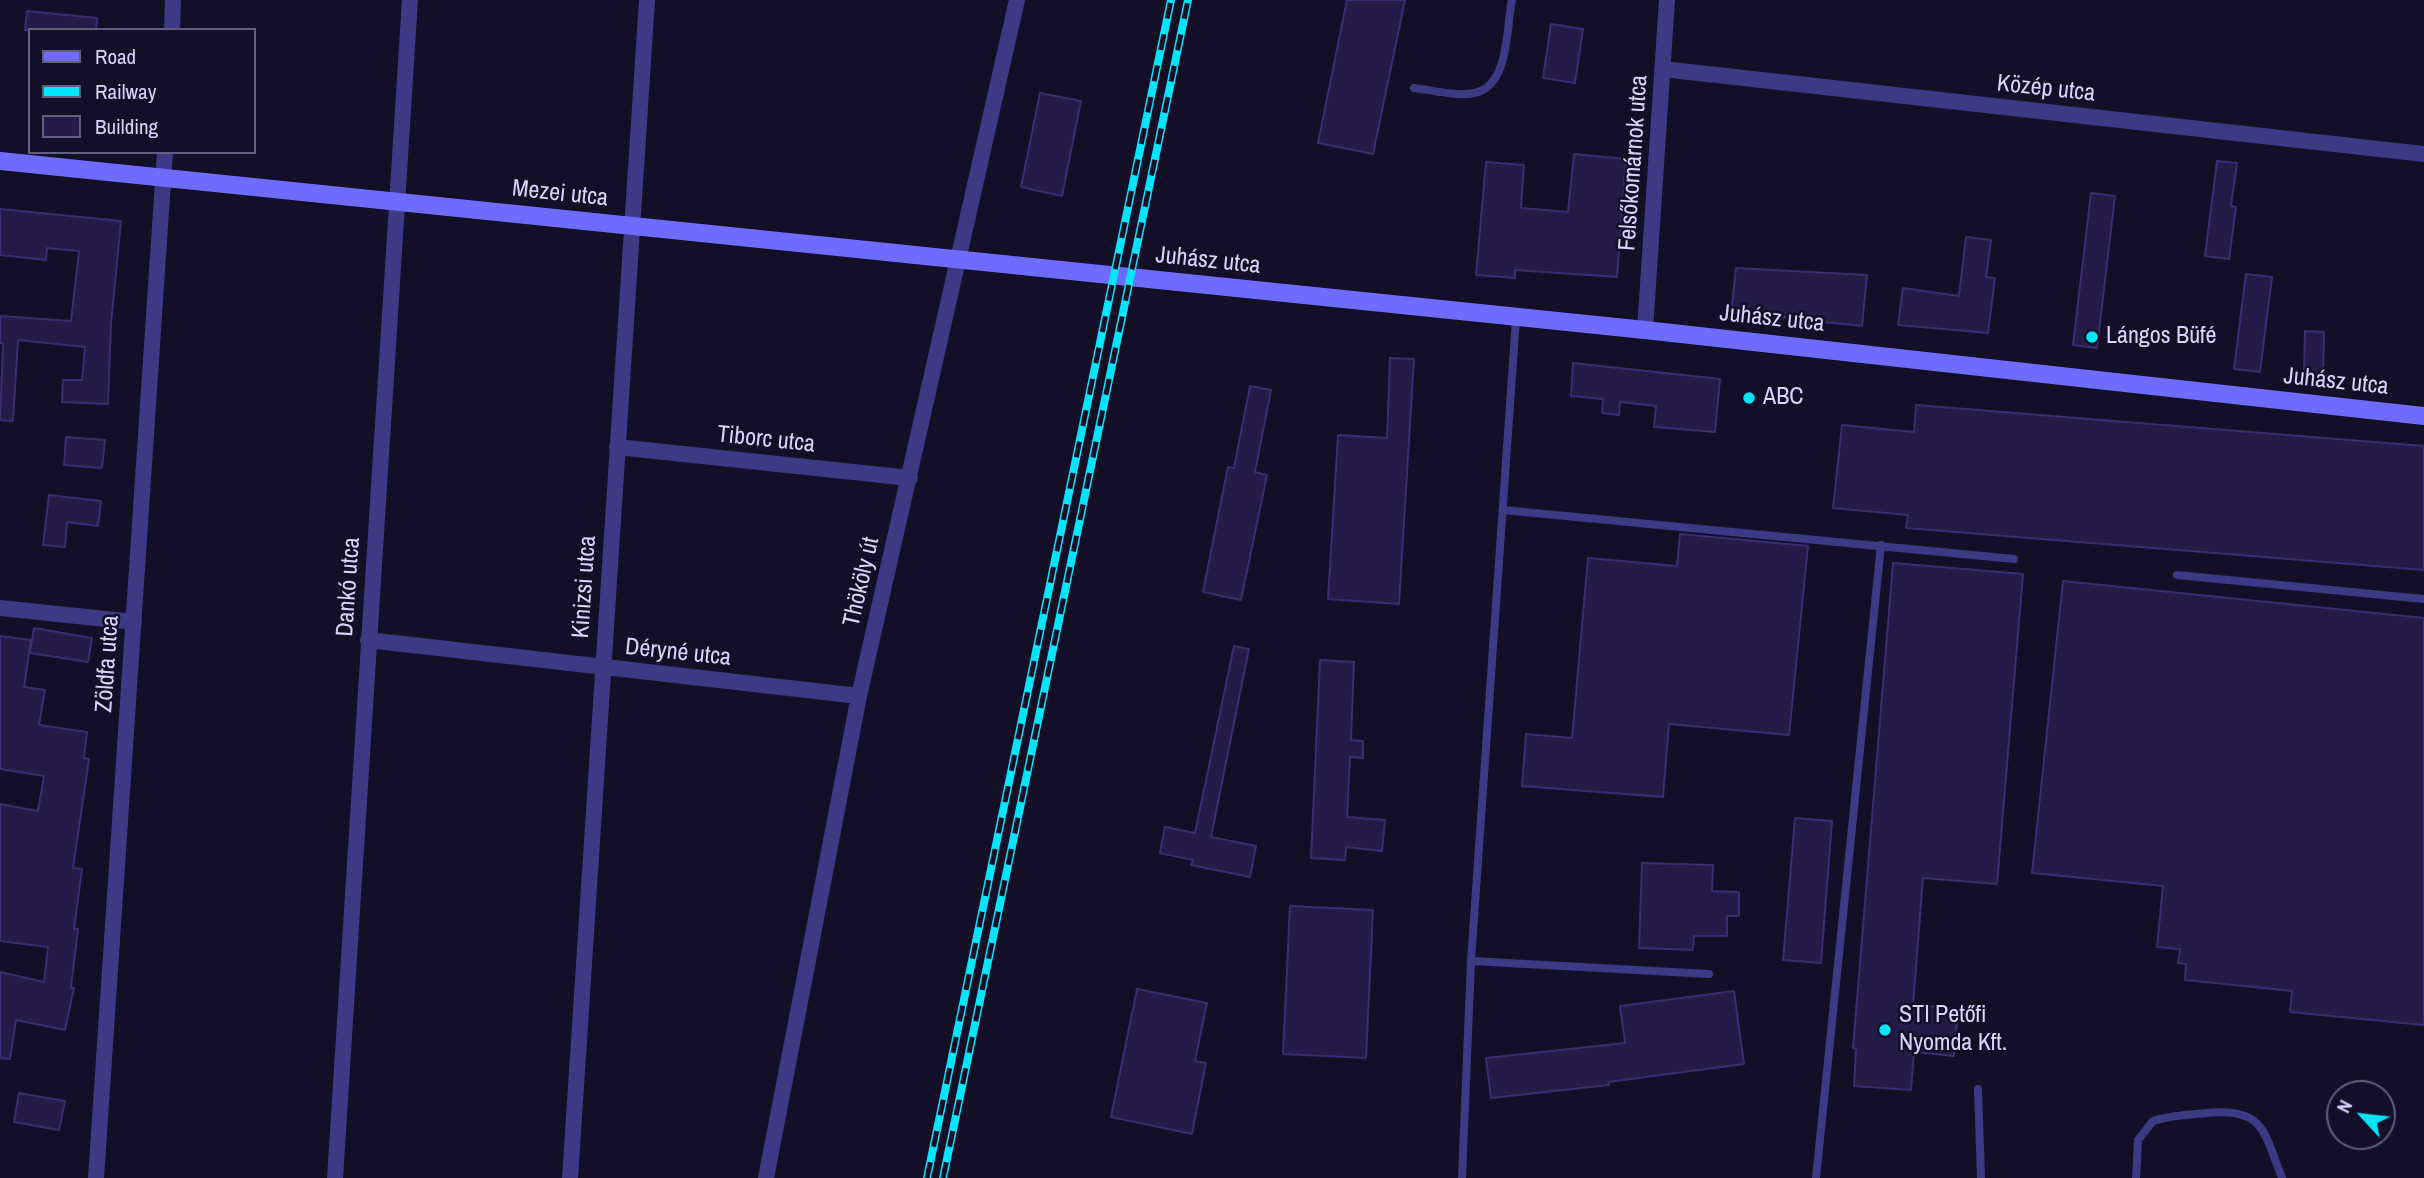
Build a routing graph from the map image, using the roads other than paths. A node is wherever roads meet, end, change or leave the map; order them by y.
1 (173, 0) edge
2 (410, 0) edge
3 (646, 0) edge
4 (1017, 0) edge
5 (1512, 0) edge
6 (1667, 0) edge
7 (172, 28) edge
8 (1663, 69) junction
9 (1414, 88) dead end
10 (165, 154) edge
11 (2424, 154) edge
12 (0, 161) edge
13 (164, 178) junction
14 (399, 201) junction
15 (633, 227) junction
16 (959, 259) junction
17 (1115, 275) joint
18 (1516, 319) junction
19 (1645, 330) junction
20 (2424, 416) edge
21 (617, 447) junction
22 (910, 478) junction
23 (1503, 510) junction
24 (1881, 545) junction
25 (2014, 559) dead end
26 (2177, 575) dead end
27 (2424, 599) edge
28 (0, 608) edge
29 (134, 622) junction
30 (368, 640) junction
31 (602, 668) junction
32 (859, 696) junction
33 (1471, 961) junction
34 (1709, 974) dead end
35 (1978, 1089) dead end
36 (96, 1178) edge
37 (335, 1178) edge
38 (570, 1178) edge
39 (766, 1178) edge
40 (1462, 1178) edge
41 (1816, 1178) edge
42 (1981, 1178) edge
43 (2136, 1178) edge
44 (2282, 1178) edge

1 - 7 street
2 - 14 street, Dankó utca
3 - 15 street, Kinizsi utca
4 - 16 street, Thököly út
5 - 9 lane
6 - 8 street, Felsőkomárnok utca
8 - 11 street, Közép utca
8 - 19 street, Felsőkomárnok utca
10 - 13 street, Zöldfa utca
12 - 13 street, Mezei utca
13 - 14 street, Mezei utca
13 - 29 street, Zöldfa utca
14 - 15 street, Mezei utca
14 - 30 street, Dankó utca
15 - 16 street, Mezei utca
15 - 21 street, Kinizsi utca
16 - 17 street, Mezei utca
16 - 22 street, Thököly út
17 - 18 street, Juhász utca
18 - 19 street, Juhász utca
18 - 23 lane
19 - 20 street, Juhász utca
21 - 22 street, Tiborc utca
21 - 31 street, Kinizsi utca
22 - 32 street, Thököly út
23 - 24 lane
23 - 33 lane
24 - 25 lane
24 - 41 lane
26 - 27 lane
28 - 29 street
29 - 36 street, Zöldfa utca
30 - 31 street, Déryné utca
30 - 37 street, Dankó utca
31 - 32 street, Déryné utca
31 - 38 street, Kinizsi utca
32 - 39 street, Thököly út
33 - 34 lane
33 - 40 lane
35 - 42 lane
43 - 44 lane

